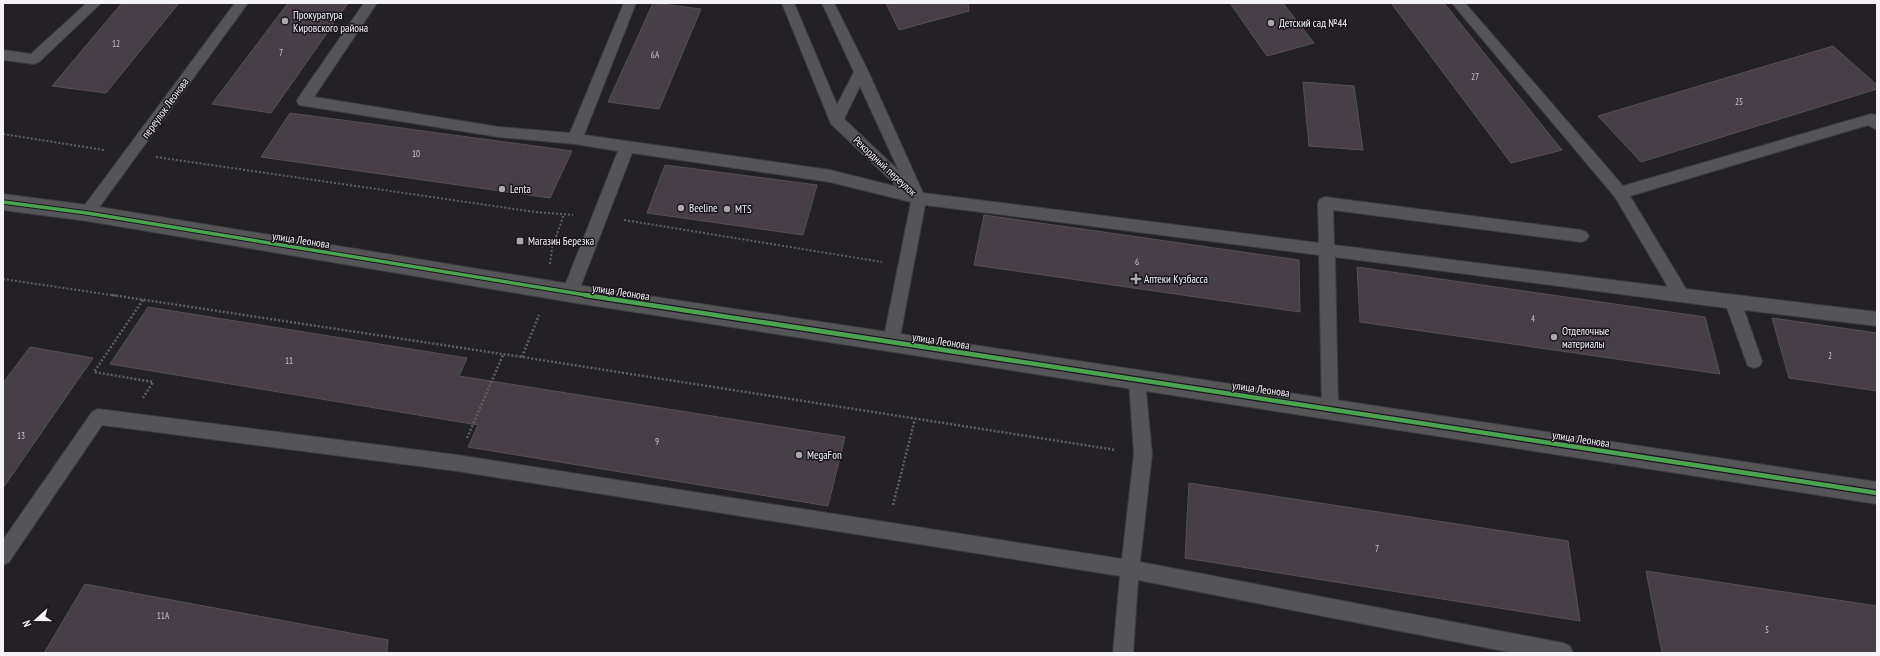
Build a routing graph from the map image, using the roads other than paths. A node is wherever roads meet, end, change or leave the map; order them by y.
1 (95, 3) edge
2 (242, 3) edge
3 (370, 3) edge
4 (630, 3) edge
5 (788, 3) edge
6 (828, 3) edge
7 (1458, 3) edge
8 (3, 55) edge
9 (861, 71) junction
10 (836, 120) junction
11 (1877, 125) edge
12 (575, 138) junction
13 (627, 147) junction
14 (1620, 193) junction
15 (919, 198) junction
16 (3, 202) edge
17 (87, 214) junction
18 (1581, 236) dead end
19 (1327, 250) junction
20 (570, 293) junction
21 (1682, 296) junction
22 (1733, 302) junction
23 (1877, 319) edge
24 (891, 342) junction
25 (1754, 361) dead end
26 (1138, 381) junction
27 (1330, 408) junction
28 (1877, 493) edge
29 (3, 556) edge
30 (1130, 569) junction
31 (1124, 653) edge
32 (1563, 653) edge

1 - 8 lane
2 - 17 lane, переулок Леонова
3 - 12 lane
4 - 12 lane
5 - 10 lane, Рекордный переулок
6 - 9 lane
7 - 14 lane
9 - 10 lane
9 - 15 lane
10 - 15 lane, Рекордный переулок
11 - 14 lane
12 - 13 lane
13 - 15 lane
13 - 20 lane
14 - 21 lane
15 - 19 lane
15 - 24 lane, Рекордный переулок
16 - 17 street, улица Леонова
17 - 20 street, улица Леонова
18 - 19 lane
19 - 21 lane
19 - 27 lane
20 - 24 street, улица Леонова
21 - 22 lane
22 - 23 lane
22 - 25 lane
24 - 26 street, улица Леонова
26 - 27 street, улица Леонова
26 - 30 lane
27 - 28 street, улица Леонова
29 - 30 lane
30 - 31 lane
30 - 32 lane

